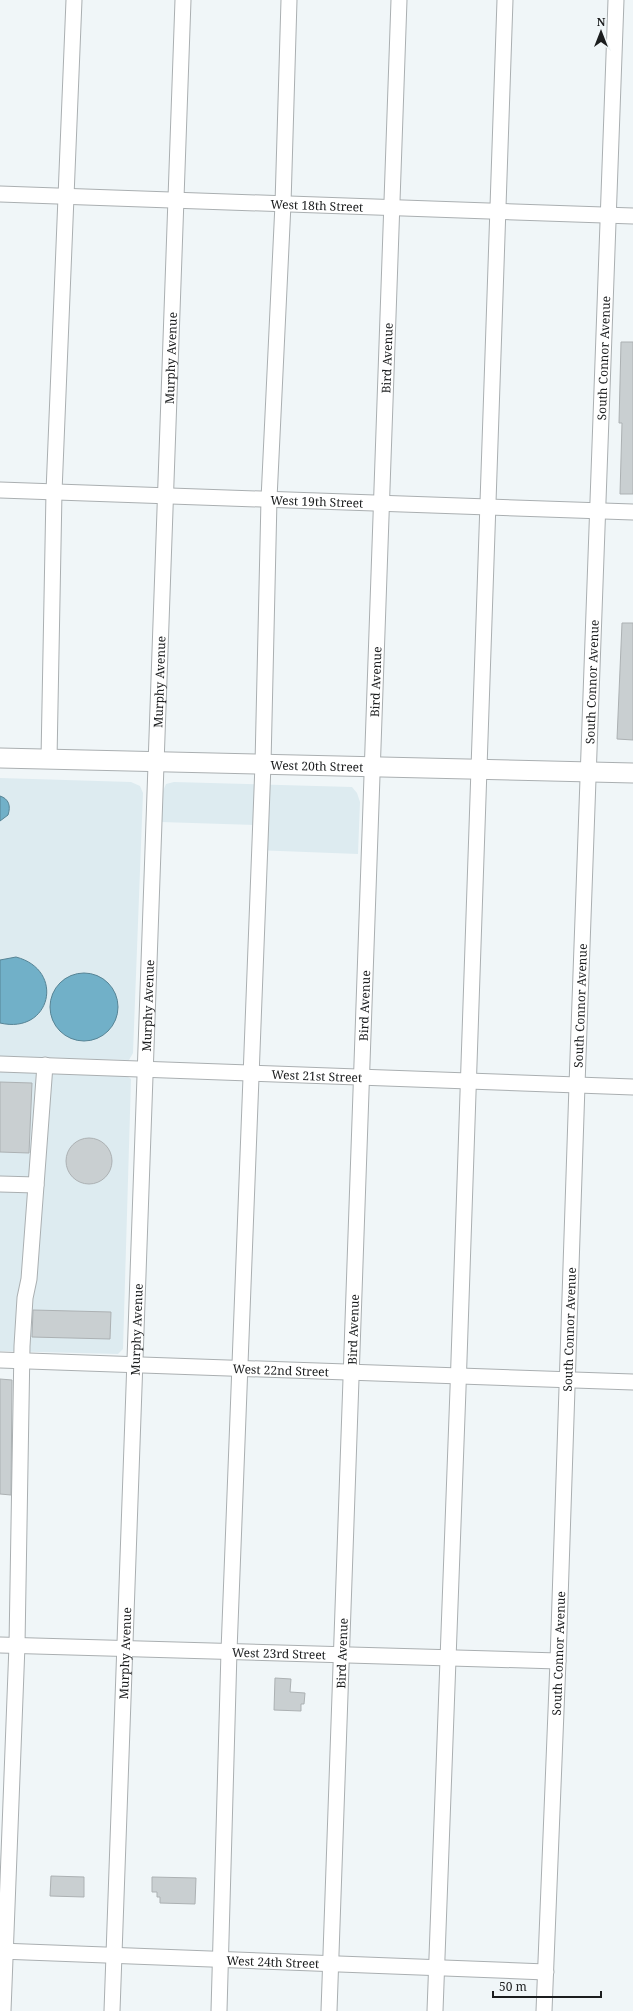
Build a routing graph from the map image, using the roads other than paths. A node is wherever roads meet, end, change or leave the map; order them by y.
1 (74, 0) edge
2 (183, 0) edge
3 (289, 0) edge
4 (399, 0) edge
5 (505, 0) edge
6 (616, 0) edge
7 (0, 194) edge
8 (66, 196) junction
9 (176, 201) junction
10 (283, 204) junction
11 (392, 208) junction
12 (497, 212) junction
13 (608, 216) junction
14 (633, 216) edge
15 (0, 490) edge
16 (54, 492) junction
17 (166, 496) junction
18 (270, 499) junction
19 (382, 503) junction
20 (488, 507) junction
21 (597, 510) junction
22 (633, 512) edge
23 (0, 758) edge
24 (49, 759) junction
25 (156, 762) junction
26 (263, 764) junction
27 (373, 767) junction
28 (479, 770) junction
29 (588, 772) junction
30 (633, 774) edge
31 (0, 1064) edge
32 (45, 1065) junction
33 (144, 1068) junction
34 (252, 1072) junction
35 (362, 1077) junction
36 (468, 1081) junction
37 (577, 1085) junction
38 (633, 1087) edge
39 (0, 1184) edge
40 (36, 1185) junction
41 (0, 1360) edge
42 (22, 1361) junction
43 (134, 1365) junction
44 (241, 1368) junction
45 (351, 1372) junction
46 (458, 1376) junction
47 (567, 1380) junction
48 (633, 1382) edge
49 (0, 1645) edge
50 (17, 1645) junction
51 (125, 1648) junction
52 (229, 1652) junction
53 (341, 1655) junction
54 (448, 1658) junction
55 (558, 1662) junction
56 (3, 1951) edge
57 (114, 1955) junction
58 (220, 1959) junction
59 (330, 1963) junction
60 (437, 1967) junction
61 (546, 1972) junction
62 (3, 2011) edge
63 (112, 2011) edge
64 (219, 2011) edge
65 (329, 2011) edge
66 (435, 2011) edge
67 (544, 2011) edge

1 - 8 street
2 - 9 street, Murphy Avenue
3 - 10 street
4 - 11 street, Bird Avenue
5 - 12 street
6 - 13 street, South Connor Avenue
7 - 8 street, West 18th Street
8 - 9 street, West 18th Street
8 - 16 street
9 - 10 street, West 18th Street
9 - 17 street, Murphy Avenue
10 - 11 street, West 18th Street
10 - 18 street
11 - 12 street, West 18th Street
11 - 19 street, Bird Avenue
12 - 13 street, West 18th Street
12 - 20 street
13 - 14 street, West 18th Street
13 - 21 street, South Connor Avenue
15 - 16 street, West 19th Street
16 - 17 street, West 19th Street
16 - 24 street
17 - 18 street, West 19th Street
17 - 25 street, Murphy Avenue
18 - 19 street, West 19th Street
18 - 26 street
19 - 20 street, West 19th Street
19 - 27 street, Bird Avenue
20 - 21 street, West 19th Street
20 - 28 street
21 - 22 street, West 19th Street
21 - 29 street, South Connor Avenue
23 - 24 main road, West 20th Street
24 - 25 main road, West 20th Street
25 - 26 main road, West 20th Street
25 - 33 street, Murphy Avenue
26 - 27 main road, West 20th Street
26 - 34 street
27 - 28 main road, West 20th Street
27 - 35 street, Bird Avenue
28 - 29 main road, West 20th Street
28 - 36 street
29 - 30 main road, West 20th Street
29 - 37 street, South Connor Avenue
31 - 32 street, West 21st Street
32 - 33 street, West 21st Street
32 - 40 street
33 - 34 street, West 21st Street
33 - 43 street, Murphy Avenue
34 - 35 street, West 21st Street
34 - 44 street
35 - 36 street, West 21st Street
35 - 45 street, Bird Avenue
36 - 37 street, West 21st Street
36 - 46 street
37 - 38 street, West 21st Street
37 - 47 street, South Connor Avenue
39 - 40 street
40 - 42 street
41 - 42 street, West 22nd Street
42 - 43 street, West 22nd Street
42 - 50 street
43 - 44 street, West 22nd Street
43 - 51 street, Murphy Avenue
44 - 45 street, West 22nd Street
44 - 52 street
45 - 46 street, West 22nd Street
45 - 53 street, Bird Avenue
46 - 47 street, West 22nd Street
46 - 54 street
47 - 48 street, West 22nd Street
47 - 55 street, South Connor Avenue
49 - 50 street, West 23rd Street
50 - 51 street, West 23rd Street
50 - 56 street
51 - 52 street, West 23rd Street
51 - 57 street, Murphy Avenue
52 - 53 street, West 23rd Street
52 - 58 street
53 - 54 street, West 23rd Street
53 - 59 street, Bird Avenue
54 - 55 street, West 23rd Street
54 - 60 street
55 - 61 street, South Connor Avenue
56 - 57 street, West 24th Street
56 - 62 street
57 - 58 street, West 24th Street
57 - 63 street, Murphy Avenue
58 - 59 street, West 24th Street
58 - 64 street
59 - 60 street, West 24th Street
59 - 65 street, Bird Avenue
60 - 61 street, West 24th Street
60 - 66 street
61 - 67 street, South Connor Avenue

